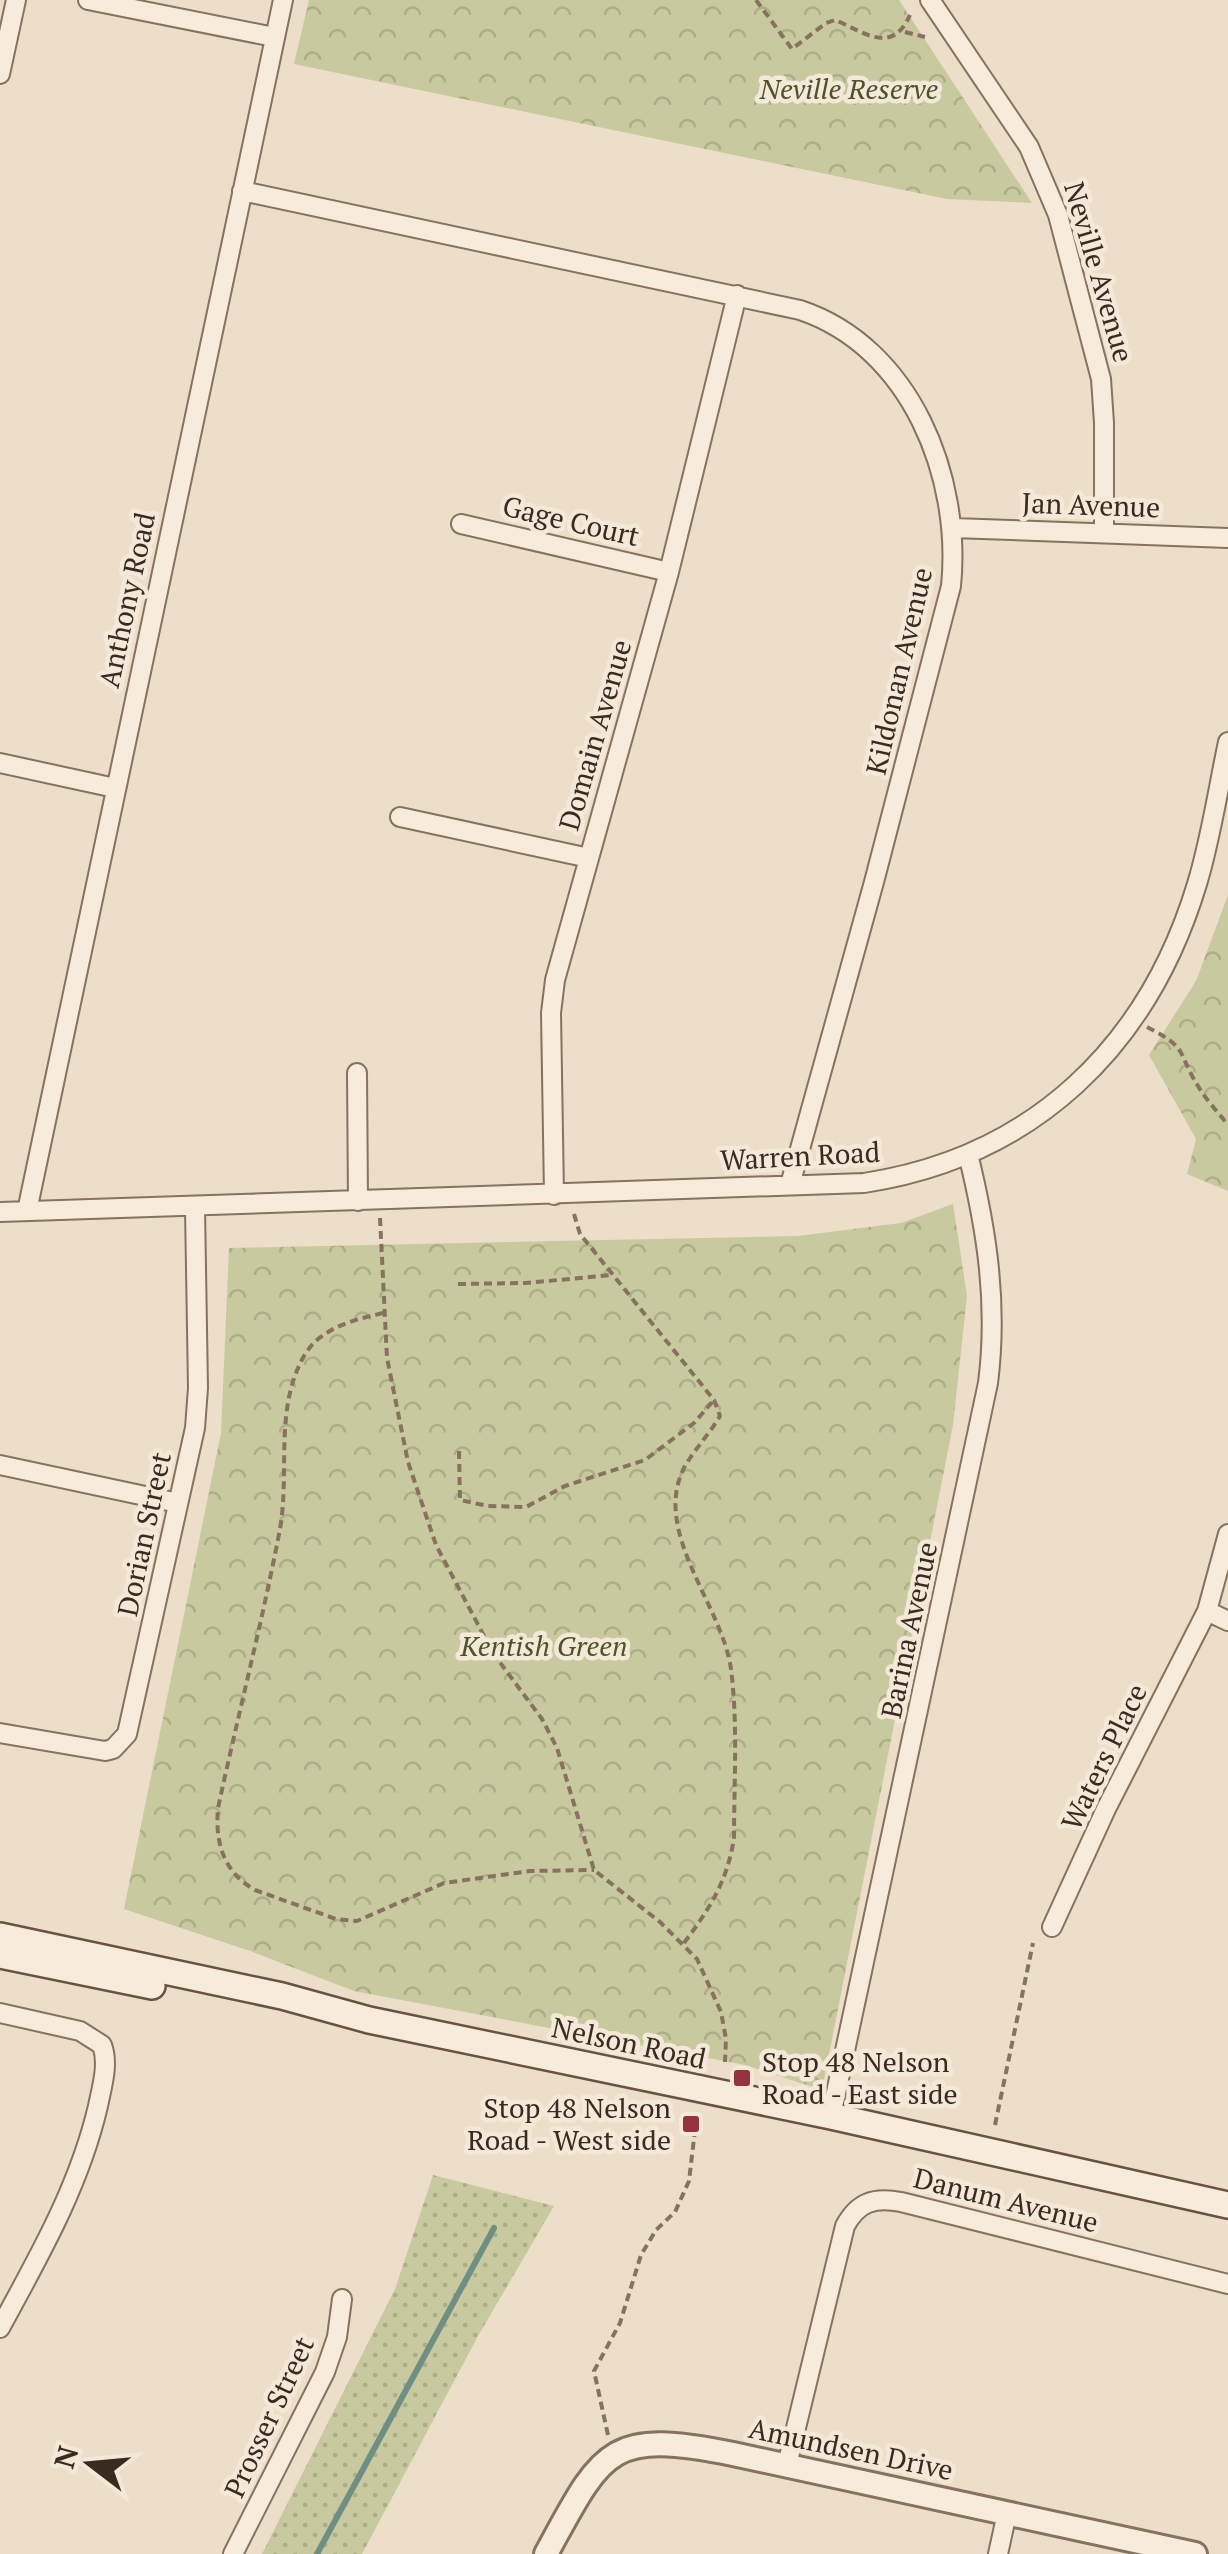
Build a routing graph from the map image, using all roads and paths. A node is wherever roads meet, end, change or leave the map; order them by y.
1 (16, 0) edge
2 (88, 0) edge
3 (283, 0) edge
4 (756, 0) edge
5 (930, 0) edge
6 (910, 15) dead end
7 (903, 31) junction
8 (925, 37) dead end
9 (274, 38) junction
10 (0, 74) edge
11 (242, 191) junction
12 (738, 295) junction
13 (461, 524) dead end
14 (952, 528) junction
15 (1104, 533) junction
16 (1228, 538) edge
17 (670, 572) junction
18 (1228, 742) edge
19 (0, 764) edge
20 (115, 788) junction
21 (400, 817) dead end
22 (589, 858) junction
23 (1134, 1020) junction
24 (357, 1074) dead end
25 (1228, 1125) edge
26 (968, 1154) junction
27 (790, 1185) junction
28 (554, 1195) junction
29 (573, 1195) junction
30 (381, 1201) junction
31 (358, 1202) junction
32 (195, 1208) junction
33 (27, 1211) junction
34 (0, 1212) edge
35 (612, 1276) junction
36 (458, 1284) dead end
37 (383, 1313) junction
38 (714, 1400) junction
39 (458, 1451) dead end
40 (0, 1465) edge
41 (178, 1503) junction
42 (1228, 1534) edge
43 (1206, 1612) junction
44 (1228, 1621) edge
45 (0, 1734) edge
46 (594, 1870) junction
47 (1052, 1927) dead end
48 (0, 1936) edge
49 (1033, 1942) dead end
50 (684, 1943) junction
51 (0, 1955) edge
52 (0, 2013) edge
53 (369, 2020) junction
54 (725, 2062) dead end
55 (832, 2116) junction
56 (995, 2125) dead end
57 (695, 2130) dead end
58 (1228, 2206) edge
59 (1228, 2284) edge
60 (342, 2299) dead end
61 (0, 2328) edge
62 (614, 2454) junction
63 (787, 2465) junction
64 (1006, 2513) junction
65 (233, 2554) edge
66 (546, 2554) edge
67 (998, 2554) edge
68 (1195, 2554) edge

1 - 10 street
2 - 9 street
3 - 9 street, Anthony Road
4 - 7 path
5 - 15 street, Neville Avenue
6 - 7 path
7 - 8 path
9 - 11 street, Anthony Road
11 - 12 street, Kildonan Avenue
11 - 20 street, Anthony Road
12 - 14 street, Kildonan Avenue
12 - 17 street, Domain Avenue
13 - 17 street, Gage Court
14 - 15 street, Jan Avenue
14 - 27 street, Kildonan Avenue
15 - 16 street, Jan Avenue
17 - 22 street, Domain Avenue
18 - 23 street, Warren Road
19 - 20 street
20 - 33 street, Anthony Road
21 - 22 street
22 - 28 street, Domain Avenue
23 - 25 path
23 - 26 street, Warren Road
24 - 31 street
26 - 27 street, Warren Road
26 - 55 street, Barina Avenue
27 - 29 street, Warren Road
28 - 29 street, Warren Road
28 - 30 street, Warren Road
29 - 35 path
30 - 31 street, Warren Road
30 - 37 path
31 - 32 street, Warren Road
32 - 33 street, Warren Road
32 - 41 street, Dorian Street
33 - 34 street, Warren Road
35 - 36 path
35 - 38 path
37 - 46 path
37 - 46 path
38 - 39 path
38 - 50 path
40 - 41 street
41 - 45 street, Dorian Street
42 - 43 street, Waters Place
43 - 44 street
43 - 47 street, Waters Place
46 - 50 path
48 - 53 main road, Nelson Road
49 - 56 path
50 - 54 path
51 - 53 main road, Nelson Road
52 - 61 street
53 - 55 main road, Nelson Road
55 - 58 main road, Nelson Road
57 - 62 path
59 - 63 street, Danum Avenue
60 - 65 street, Prosser Street
62 - 63 street, Amundsen Drive
62 - 66 street
63 - 64 street, Amundsen Drive
64 - 67 street
64 - 68 street, Amundsen Drive

